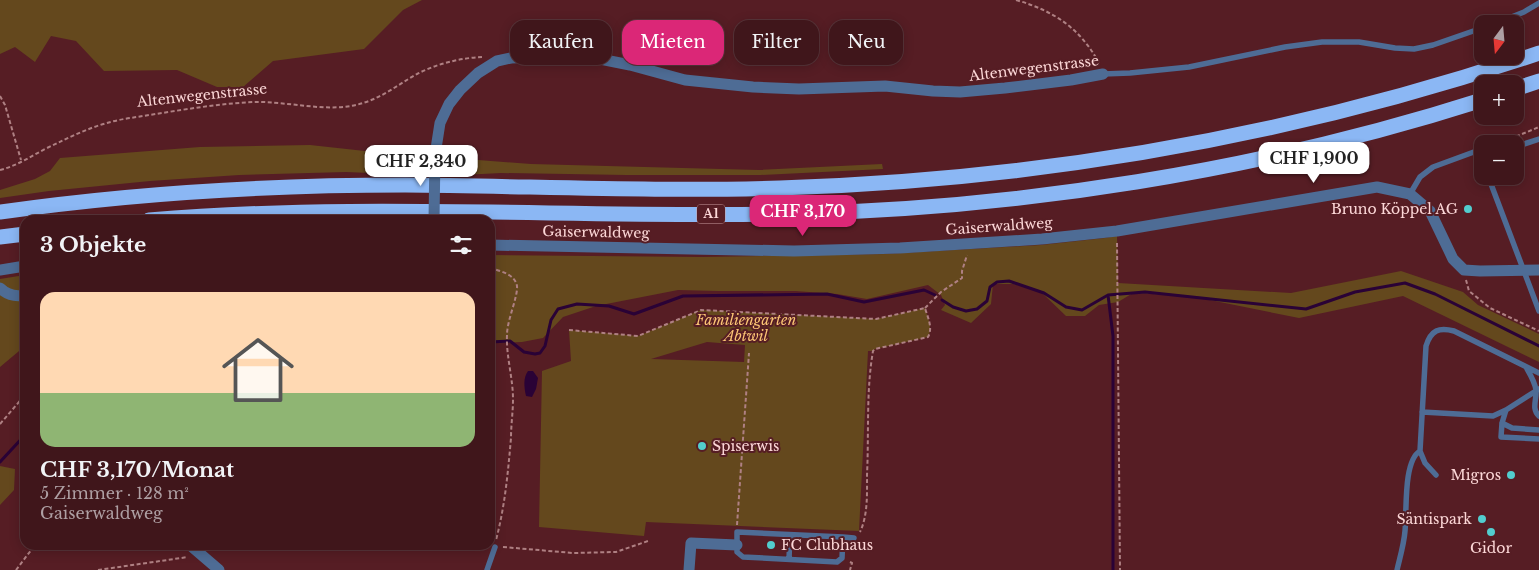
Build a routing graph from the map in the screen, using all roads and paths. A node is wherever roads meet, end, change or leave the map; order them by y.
1 (1016, 0) edge
2 (1539, 3) edge
3 (1516, 15) edge
4 (1474, 31) edge
5 (1539, 53) edge
6 (497, 61) junction
7 (1103, 74) junction
8 (1539, 81) edge
9 (1524, 86) edge
10 (0, 96) edge
11 (1474, 102) edge
12 (1539, 127) edge
13 (1520, 135) edge
14 (1539, 139) edge
15 (1524, 144) edge
16 (1474, 153) edge
17 (22, 161) junction
18 (0, 170) edge
19 (1491, 185) edge
20 (1410, 194) junction
21 (0, 212) edge
22 (224, 215) edge
23 (434, 215) edge
24 (1116, 231) junction
25 (20, 235) edge
26 (0, 237) edge
27 (970, 243) junction
28 (495, 244) edge
29 (20, 267) edge
30 (0, 270) edge
31 (495, 270) edge
32 (1464, 270) junction
33 (1539, 270) edge
34 (1524, 271) junction
35 (0, 288) edge
36 (20, 296) edge
37 (925, 308) junction
38 (1539, 311) edge
39 (569, 330) dead end
40 (1539, 331) edge
41 (749, 353) dead end
42 (1526, 366) junction
43 (1539, 373) edge
44 (1538, 389) edge
45 (20, 401) edge
46 (1506, 410) junction
47 (1422, 412) junction
48 (1539, 416) edge
49 (1502, 422) junction
50 (0, 424) edge
51 (1539, 430) edge
52 (1539, 439) edge
53 (1420, 452) junction
54 (1436, 476) dead end
55 (737, 532) junction
56 (790, 534) junction
57 (844, 537) junction
58 (854, 538) joint
59 (648, 541) dead end
60 (737, 545) junction
61 (495, 546) joint
62 (31, 550) edge
63 (196, 550) edge
64 (494, 550) edge
65 (202, 555) junction
66 (789, 560) junction
67 (16, 570) edge
68 (98, 570) edge
69 (219, 570) edge
70 (487, 570) edge
71 (689, 570) edge
72 (1120, 570) edge
73 (1398, 570) edge

1 - 7 path
2 - 3 lane
4 - 7 lane, Altenwegenstrasse
5 - 21 highway, A1
6 - 7 street, Altenwegenstrasse
6 - 17 path, Altenwegenstrasse
6 - 23 street, Altenwegenstrasse, bridge
8 - 9 highway
10 - 17 path
11 - 22 highway, A1
12 - 13 path
14 - 15 lane
16 - 20 lane
17 - 18 path, Altenwegenstrasse
19 - 34 lane
20 - 24 street, Gaiserwaldweg
20 - 32 street, Gaiserwaldweg
24 - 27 street, Gaiserwaldweg
24 - 72 path
25 - 26 highway
27 - 28 street, Gaiserwaldweg
27 - 37 path
29 - 30 street
31 - 61 path
32 - 34 street
32 - 40 path
33 - 34 street
34 - 38 lane
35 - 36 street
37 - 39 path
37 - 58 path
41 - 55 path
42 - 43 lane
42 - 44 lane
42 - 47 lane
44 - 46 lane
44 - 48 lane
45 - 50 path
46 - 47 lane
46 - 49 lane
47 - 53 lane
49 - 51 lane
49 - 52 lane
53 - 54 lane
53 - 73 lane
55 - 56 lane
55 - 60 lane
56 - 57 lane
56 - 66 lane
57 - 58 lane
57 - 66 lane
59 - 61 path
60 - 66 lane
60 - 71 street
62 - 67 path
63 - 65 street
64 - 70 lane
65 - 68 path
65 - 69 street

